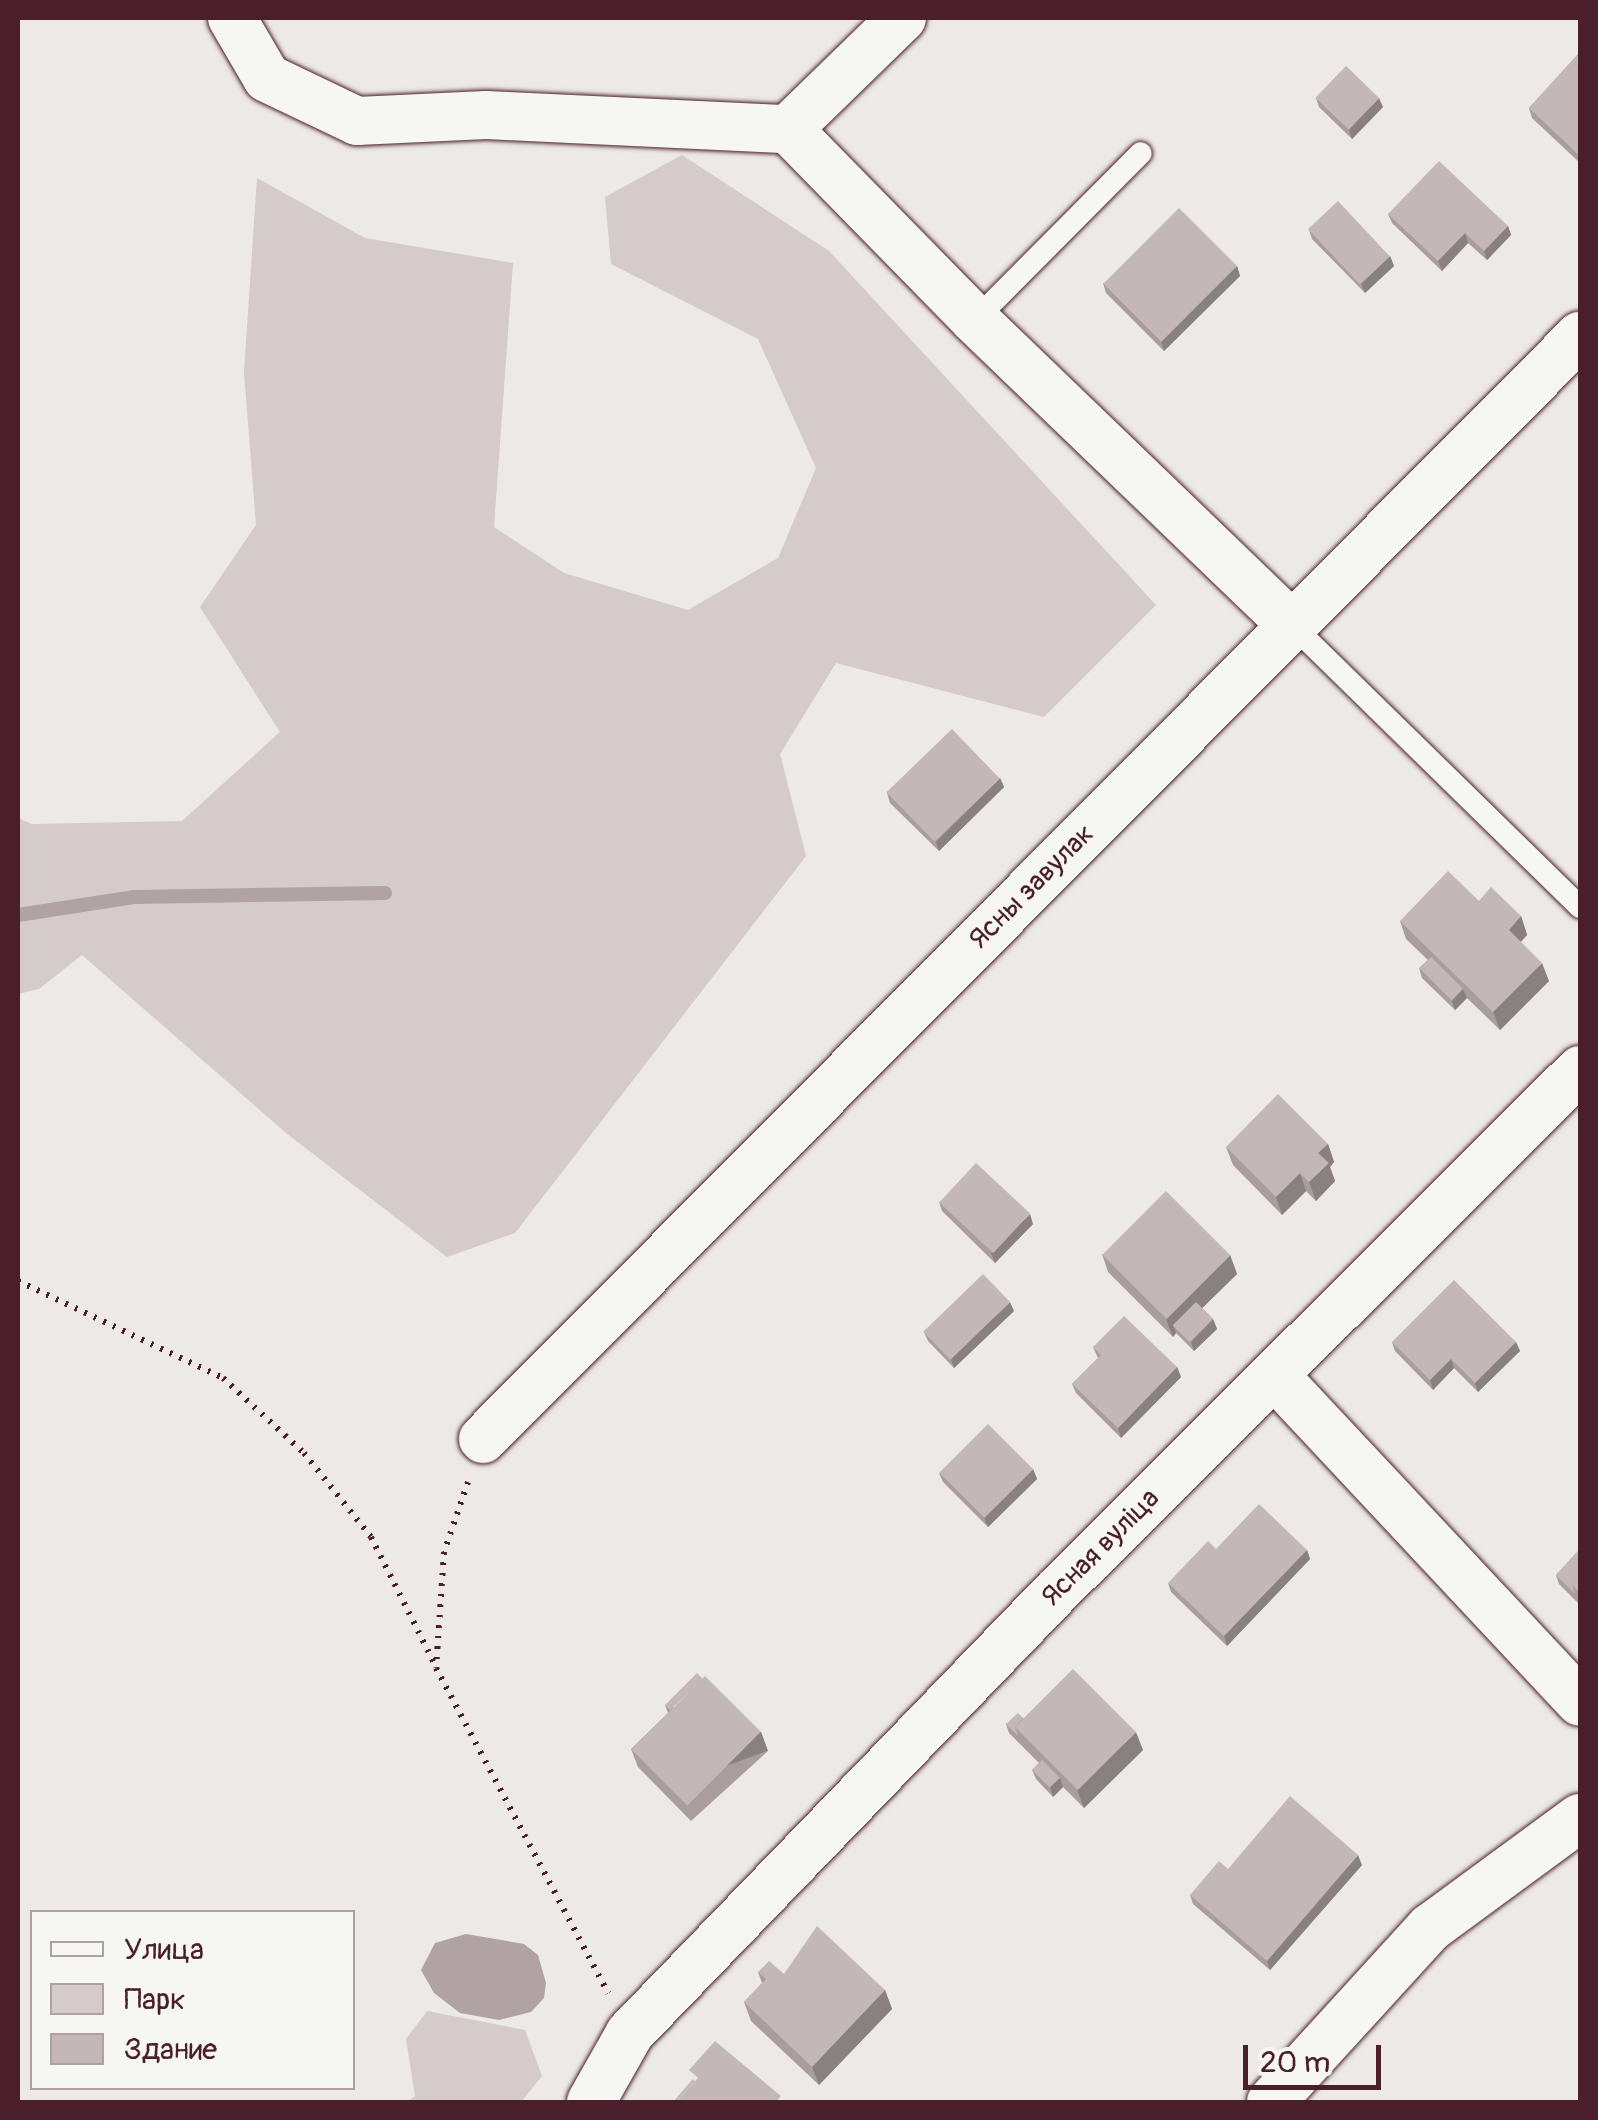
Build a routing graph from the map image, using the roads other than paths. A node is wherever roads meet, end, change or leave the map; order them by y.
1 (232, 18) edge
2 (902, 18) edge
3 (788, 129) junction
4 (1140, 153) dead end
5 (975, 320) junction
6 (1580, 336) edge
7 (1292, 625) junction
8 (1580, 906) edge
9 (1580, 1070) edge
10 (1275, 1376) junction
11 (483, 1439) road end
12 (1580, 1702) edge
13 (1580, 1818) edge
14 (590, 2102) edge
15 (1272, 2102) edge

1 - 3 street
2 - 3 street
3 - 5 street
4 - 5 lane
5 - 7 street
6 - 7 street, Ясны завулак
7 - 8 lane
7 - 11 street, Ясны завулак
9 - 10 street, Ясная вуліца
10 - 12 street
10 - 14 street, Ясная вуліца
13 - 15 street

